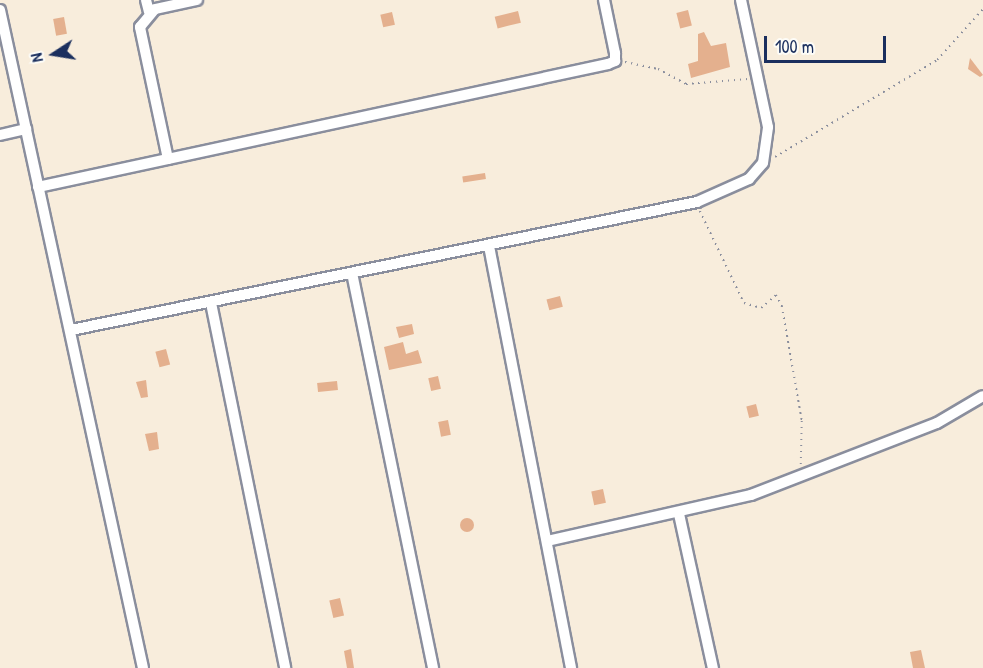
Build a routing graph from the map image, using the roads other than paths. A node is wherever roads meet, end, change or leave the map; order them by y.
1 (146, 0) edge
2 (197, 0) edge
3 (604, 0) edge
4 (741, 0) edge
5 (0, 10) edge
6 (149, 12) junction
7 (26, 129) junction
8 (0, 135) edge
9 (168, 159) junction
10 (38, 187) junction
11 (489, 246) junction
12 (352, 273) junction
13 (211, 303) junction
14 (71, 330) junction
15 (983, 396) edge
16 (679, 514) junction
17 (547, 541) junction
18 (143, 668) edge
19 (285, 668) edge
20 (433, 668) edge
21 (571, 668) edge
22 (713, 668) edge

1 - 6 street
2 - 6 street
3 - 9 street
4 - 11 street
5 - 7 street
6 - 9 street
7 - 8 street
7 - 10 street
9 - 10 street
10 - 14 street
11 - 12 street
11 - 17 street
12 - 13 street
12 - 20 street
13 - 14 street
13 - 19 street
14 - 18 street
15 - 16 street
16 - 17 street
16 - 22 street
17 - 21 street

